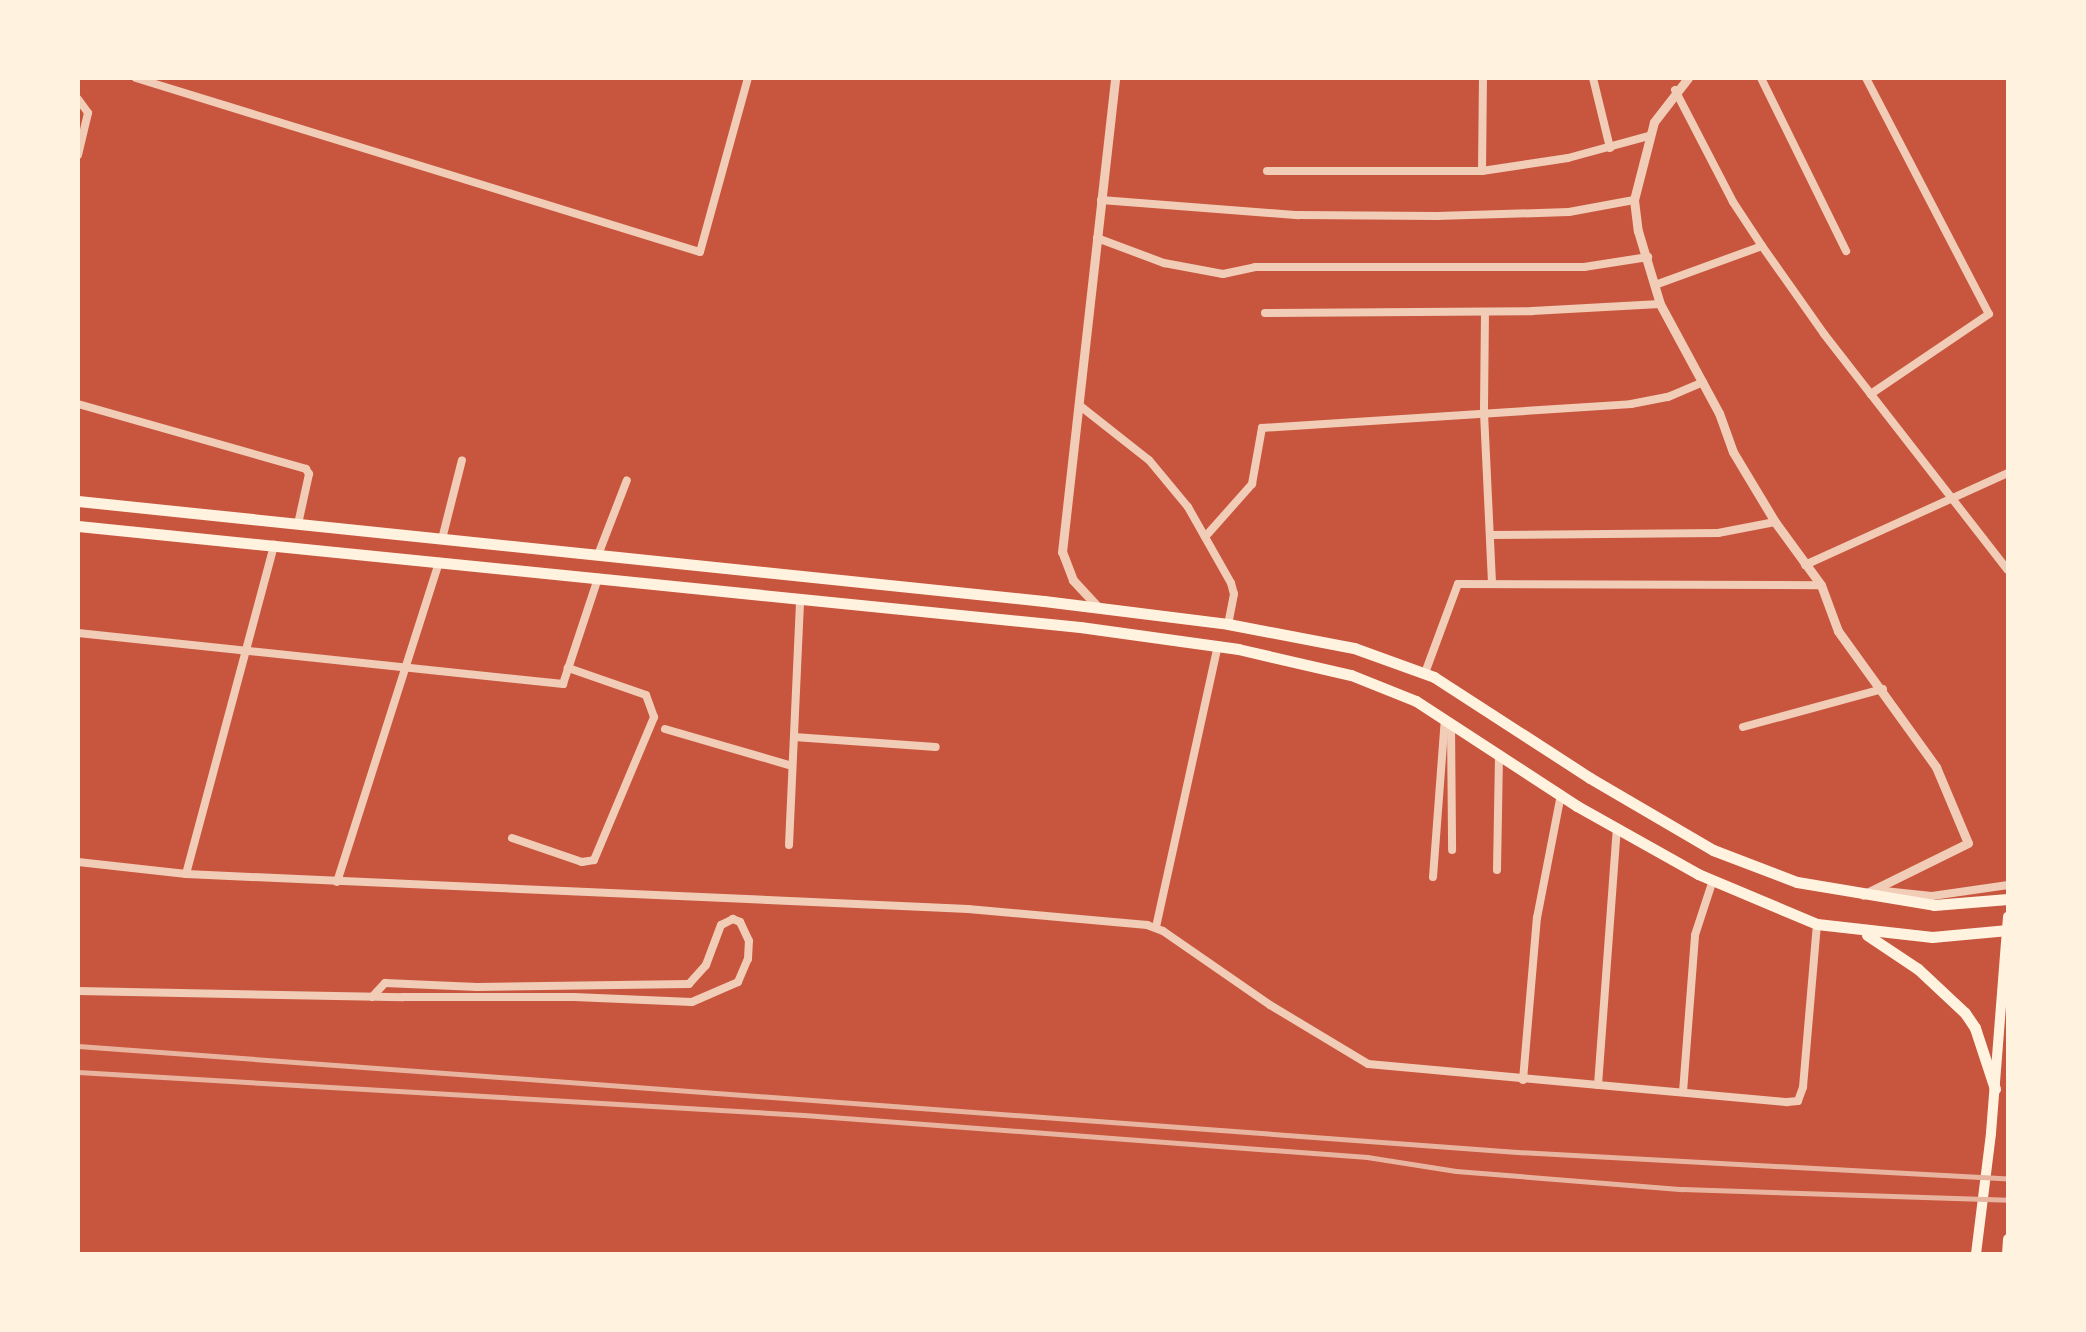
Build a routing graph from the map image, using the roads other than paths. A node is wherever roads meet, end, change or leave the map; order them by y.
1 (136, 78) edge
2 (748, 78) edge
3 (1115, 78) edge
4 (1482, 78) edge
5 (1593, 78) edge
6 (1688, 78) edge
7 (1762, 78) edge
8 (1866, 78) edge
9 (1675, 90) junction
10 (78, 100) edge
11 (1648, 136) junction
12 (1610, 148) junction
13 (78, 155) edge
14 (1267, 171) dead end
15 (1482, 172) junction
16 (1101, 200) junction
17 (1634, 200) junction
18 (1097, 238) junction
19 (1762, 246) junction
20 (1846, 251) dead end
21 (1648, 256) junction
22 (1655, 285) junction
23 (1660, 304) junction
24 (1485, 312) junction
25 (1265, 313) dead end
26 (1703, 382) junction
27 (1871, 394) junction
28 (78, 404) edge
29 (1078, 405) junction
30 (1484, 414) junction
31 (462, 460) dead end
32 (2008, 473) edge
33 (626, 480) dead end
34 (1954, 500) junction
35 (78, 501) edge
36 (1774, 522) junction
37 (298, 524) junction
38 (78, 526) edge
39 (1490, 534) junction
40 (1205, 537) junction
41 (442, 539) junction
42 (274, 546) junction
43 (598, 556) junction
44 (438, 562) junction
45 (1805, 564) junction
46 (2008, 570) edge
47 (598, 578) junction
48 (1492, 582) junction
49 (1821, 585) junction
50 (800, 600) junction
51 (1098, 608) junction
52 (1228, 624) junction
53 (78, 633) edge
54 (1218, 646) junction
55 (247, 651) junction
56 (407, 668) junction
57 (568, 668) junction
58 (1425, 673) junction
59 (1883, 688) junction
60 (1448, 721) junction
61 (1743, 728) dead end
62 (665, 729) dead end
63 (794, 737) junction
64 (936, 747) dead end
65 (1499, 754) junction
66 (792, 766) junction
67 (1561, 794) junction
68 (1617, 828) junction
69 (512, 838) dead end
70 (789, 845) dead end
71 (1452, 850) dead end
72 (78, 862) edge
73 (1497, 870) dead end
74 (186, 874) junction
75 (1433, 878) dead end
76 (1713, 880) junction
77 (337, 882) junction
78 (2008, 886) edge
79 (1867, 893) junction
80 (2008, 899) edge
81 (2008, 917) edge
82 (1817, 924) junction
83 (1156, 926) junction
84 (2008, 930) edge
85 (1864, 932) junction
86 (78, 991) edge
87 (372, 997) junction
88 (1523, 1080) junction
89 (1598, 1085) junction
90 (1995, 1090) junction
91 (1683, 1092) junction
92 (2008, 1239) edge
93 (1976, 1254) edge
94 (2007, 1254) edge

1 - 2 street
3 - 16 street
4 - 15 street
5 - 12 street
6 - 9 street
7 - 20 street
8 - 27 street
9 - 11 street
9 - 19 street
10 - 13 street
11 - 12 street
11 - 17 street
12 - 15 street
14 - 15 street
16 - 17 street
16 - 18 street
17 - 21 street
18 - 21 street
18 - 29 street
19 - 22 street
19 - 27 street
21 - 22 street
22 - 23 street
23 - 24 street
23 - 26 street
24 - 25 street
24 - 30 street
26 - 30 street
26 - 36 street
27 - 34 street
28 - 37 street
29 - 40 street
29 - 51 street
30 - 39 street
30 - 40 street
31 - 41 street
32 - 34 street
33 - 43 street
34 - 45 street
34 - 46 street
35 - 37 main road
36 - 39 street
36 - 45 street
37 - 41 main road
38 - 42 main road
39 - 48 street
40 - 52 street
41 - 43 main road
42 - 44 main road
42 - 55 street
43 - 51 main road
44 - 47 main road
44 - 56 street
45 - 49 street
47 - 50 main road
47 - 57 street
48 - 49 street
48 - 58 street
49 - 59 street
50 - 54 main road
50 - 63 street
51 - 52 main road
52 - 58 main road
53 - 55 street
54 - 60 main road
54 - 83 street
55 - 56 street
55 - 74 street
56 - 57 street
56 - 77 street
57 - 69 street
58 - 79 main road
59 - 61 street
59 - 79 street
60 - 65 main road
60 - 71 street
60 - 75 street
62 - 66 street
63 - 64 street
63 - 66 street
65 - 67 main road
65 - 73 street
66 - 70 street
67 - 68 main road
67 - 88 street
68 - 76 main road
68 - 89 street
72 - 74 street
74 - 77 street
76 - 82 main road
76 - 91 street
77 - 83 street
78 - 79 street
79 - 80 main road
81 - 84 main road
82 - 85 main road
82 - 91 street
83 - 88 street
84 - 85 main road
84 - 90 main road
85 - 90 main road
86 - 87 street
87 - 87 street
88 - 89 street
89 - 91 street
90 - 93 main road
92 - 94 main road

